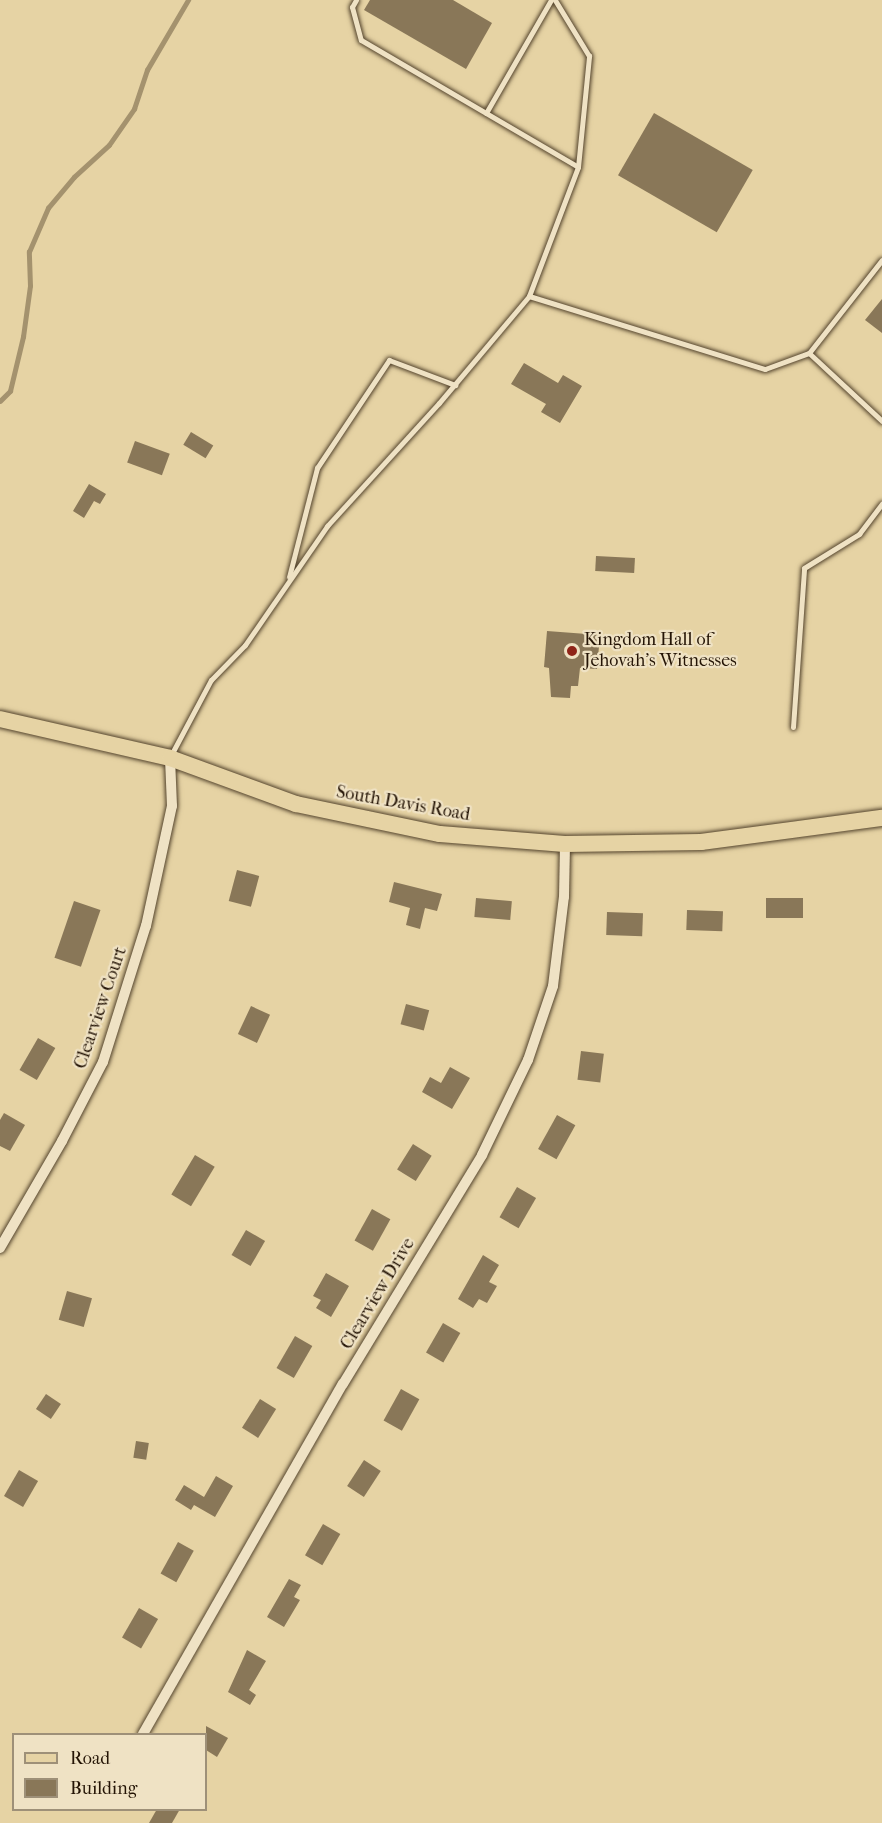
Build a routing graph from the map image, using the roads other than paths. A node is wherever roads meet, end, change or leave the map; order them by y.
1 (356, 0) edge
2 (553, 0) edge
3 (486, 113) junction
4 (578, 167) junction
5 (882, 260) edge
6 (529, 296) junction
7 (808, 353) junction
8 (455, 385) junction
9 (882, 421) edge
10 (882, 504) edge
11 (287, 583) junction
12 (0, 719) edge
13 (793, 728) dead end
14 (170, 758) junction
15 (882, 818) edge
16 (566, 844) junction
17 (0, 1248) edge
18 (144, 1733) edge

1 - 3 lane
2 - 3 lane
2 - 4 lane
3 - 4 lane
4 - 6 lane
5 - 7 lane
6 - 7 lane
6 - 8 lane
7 - 9 lane
8 - 11 lane
8 - 11 lane
10 - 13 lane
11 - 14 lane
12 - 14 main road, South Davis Road
14 - 16 main road, South Davis Road
14 - 17 street, Clearview Court
15 - 16 main road, South Davis Road
16 - 18 street, Clearview Drive

